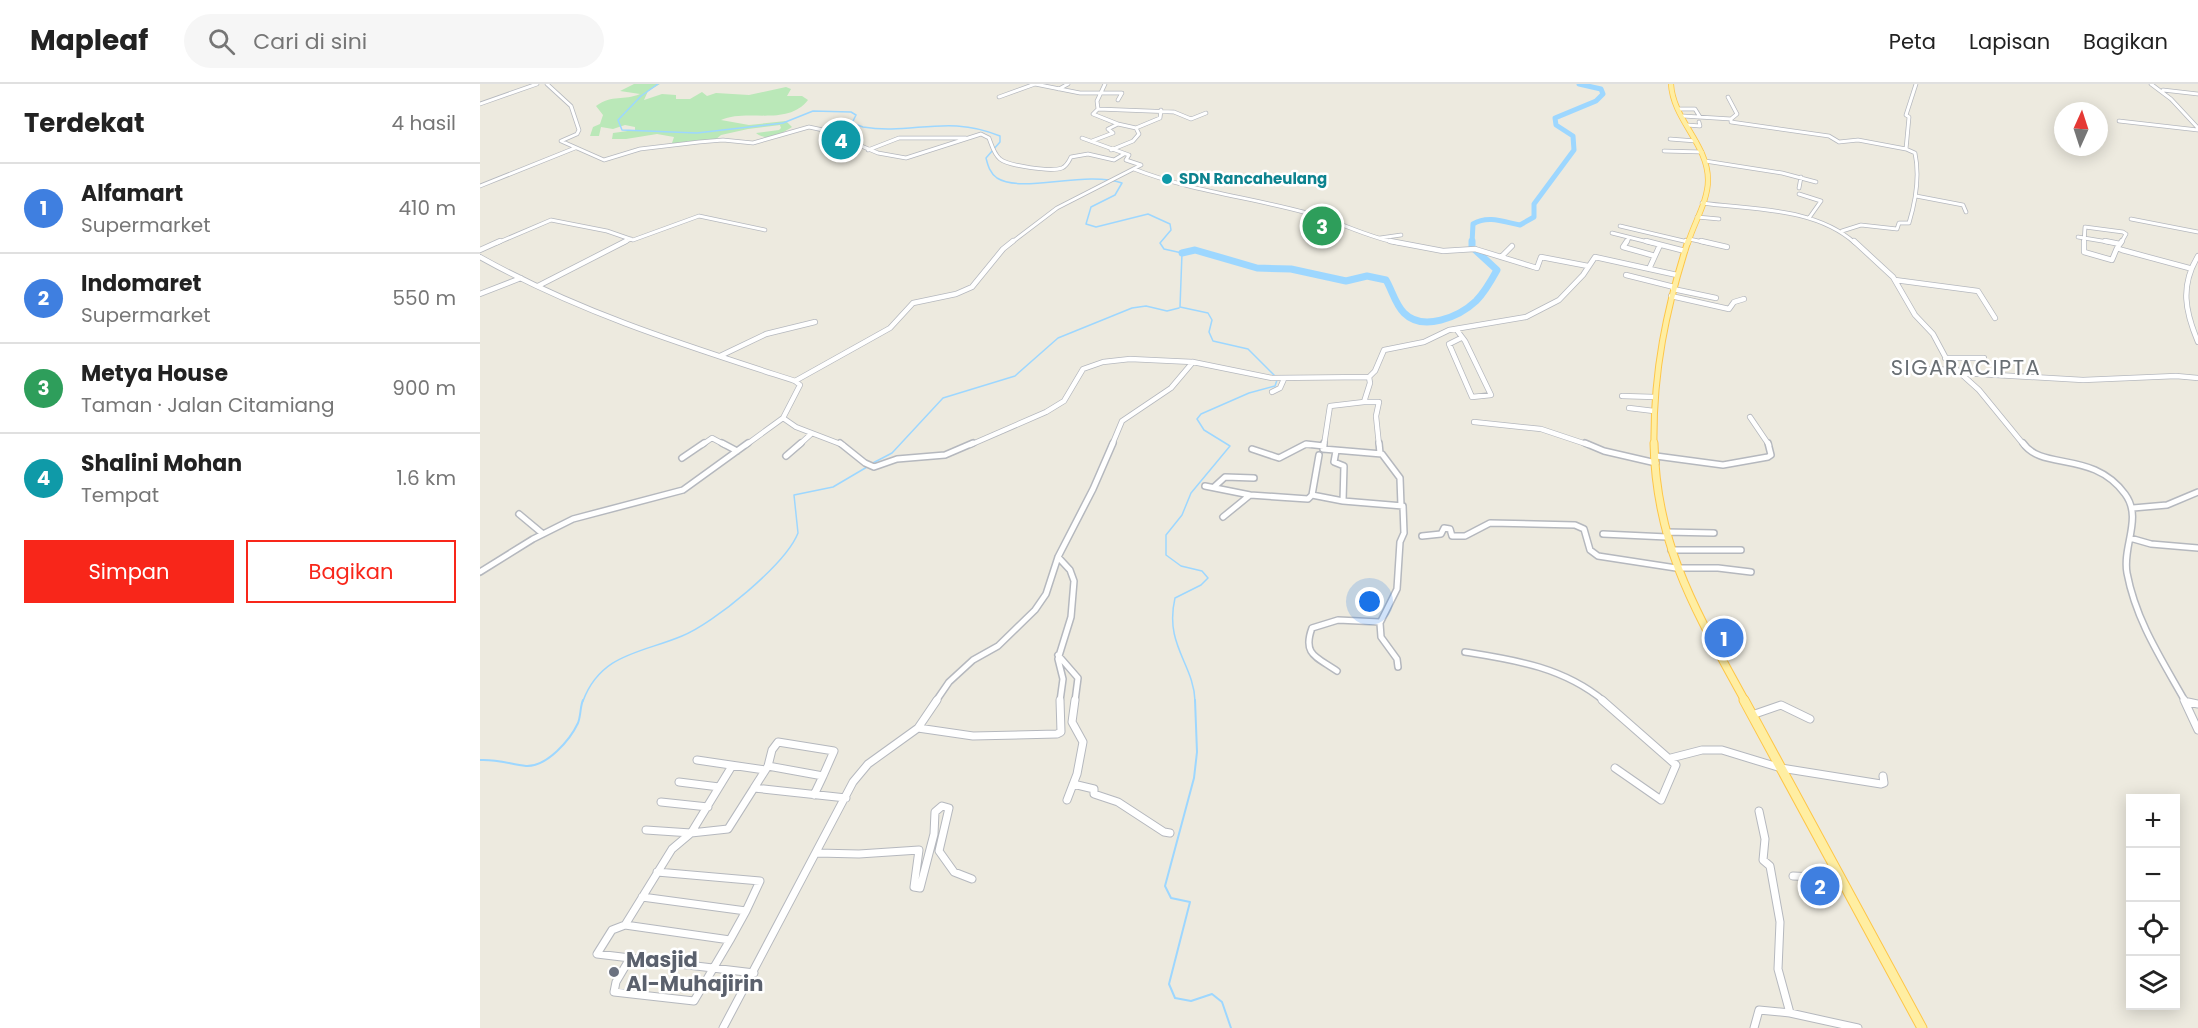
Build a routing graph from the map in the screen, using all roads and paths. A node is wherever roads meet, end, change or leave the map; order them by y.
1 (537, 84) edge
2 (547, 84) edge
3 (1068, 84) edge
4 (1105, 84) edge
5 (1671, 84) edge
6 (1916, 84) edge
7 (2151, 84) edge
8 (1059, 89) junction
9 (2163, 90) junction
10 (1101, 93) junction
11 (2198, 94) edge
12 (999, 97) dead end
13 (1728, 97) dead end
14 (1118, 100) dead end
15 (480, 104) edge
16 (1098, 109) junction
17 (1678, 109) junction
18 (1161, 111) junction
19 (1206, 113) dead end
20 (1683, 116) junction
21 (1700, 117) junction
22 (1731, 119) junction
23 (1699, 122) dead end
24 (2119, 122) dead end
25 (1118, 124) junction
26 (1687, 125) junction
27 (1136, 128) junction
28 (2198, 129) edge
29 (967, 138) junction
30 (1082, 138) dead end
31 (1670, 140) dead end
32 (1092, 141) junction
33 (1696, 141) junction
34 (574, 148) junction
35 (1906, 149) junction
36 (868, 150) junction
37 (1111, 150) junction
38 (1664, 151) dead end
39 (1702, 152) junction
40 (1124, 154) junction
41 (1706, 161) junction
42 (1134, 169) junction
43 (1801, 177) junction
44 (1816, 182) dead end
45 (480, 186) edge
46 (1799, 188) dead end
47 (1799, 194) dead end
48 (1916, 196) junction
49 (1702, 203) junction
50 (1966, 212) dead end
51 (1697, 217) junction
52 (1809, 218) junction
53 (1719, 219) dead end
54 (2131, 219) dead end
55 (1638, 223) dead end
56 (1620, 226) dead end
57 (1634, 229) junction
58 (765, 231) dead end
59 (1842, 231) junction
60 (2198, 232) edge
61 (1612, 233) dead end
62 (1401, 235) dead end
63 (2078, 237) dead end
64 (2086, 237) junction
65 (1629, 238) junction
66 (631, 239) junction
67 (1378, 239) junction
68 (1689, 241) junction
69 (1660, 245) junction
70 (1512, 246) dead end
71 (2118, 246) junction
72 (1727, 247) dead end
73 (1469, 249) joint
74 (480, 250) edge
75 (1685, 251) junction
76 (1655, 256) junction
77 (2198, 256) edge
78 (480, 257) edge
79 (1501, 257) junction
80 (1588, 266) junction
81 (2189, 268) junction
82 (1649, 269) junction
83 (1626, 275) dead end
84 (1677, 275) junction
85 (521, 278) junction
86 (1895, 280) junction
87 (538, 286) junction
88 (1673, 291) junction
89 (480, 294) edge
90 (1716, 298) dead end
91 (1744, 299) dead end
92 (1995, 318) dead end
93 (815, 322) dead end
94 (1456, 328) junction
95 (1461, 339) junction
96 (2198, 341) edge
97 (720, 356) junction
98 (1945, 358) junction
99 (1984, 358) dead end
100 (1193, 362) junction
101 (1897, 368) dead end
102 (1960, 371) junction
103 (1369, 377) junction
104 (2198, 378) edge
105 (1283, 379) junction
106 (795, 381) junction
107 (1272, 392) dead end
108 (1622, 396) dead end
109 (1655, 397) junction
110 (1364, 402) junction
111 (1629, 408) dead end
112 (1654, 411) junction
113 (1750, 417) dead end
114 (783, 418) junction
115 (1474, 422) dead end
116 (811, 434) junction
117 (1324, 446) junction
118 (1252, 449) dead end
119 (737, 451) junction
120 (1336, 451) junction
121 (1380, 453) junction
122 (1319, 454) dead end
123 (786, 456) dead end
124 (682, 458) dead end
125 (1656, 460) junction
126 (1254, 478) dead end
127 (1205, 486) dead end
128 (1214, 488) junction
129 (2198, 492) edge
130 (1250, 495) junction
131 (1312, 495) junction
132 (1343, 501) junction
133 (1401, 506) junction
134 (2133, 508) junction
135 (519, 514) dead end
136 (1223, 517) dead end
137 (1714, 533) dead end
138 (543, 534) junction
139 (1604, 534) dead end
140 (1667, 535) junction
141 (1422, 536) dead end
142 (2130, 538) junction
143 (2198, 548) edge
144 (1671, 549) junction
145 (1741, 550) dead end
146 (1058, 557) junction
147 (1676, 568) junction
148 (480, 572) edge
149 (1751, 572) dead end
150 (1380, 622) junction
151 (1466, 652) dead end
152 (1058, 655) junction
153 (1398, 667) dead end
154 (1337, 671) dead end
155 (2188, 702) junction
156 (2198, 704) edge
157 (1752, 715) junction
158 (1810, 718) dead end
159 (918, 728) junction
160 (2198, 730) edge
161 (1671, 758) junction
162 (697, 760) dead end
163 (732, 766) junction
164 (767, 768) junction
165 (1615, 768) dead end
166 (1781, 768) junction
167 (824, 776) junction
168 (1883, 776) dead end
169 (679, 782) dead end
170 (1073, 784) junction
171 (719, 787) junction
172 (754, 788) junction
173 (814, 795) junction
174 (846, 798) junction
175 (1067, 800) dead end
176 (661, 802) dead end
177 (708, 807) junction
178 (1759, 811) dead end
179 (646, 830) dead end
180 (691, 833) junction
181 (1170, 833) dead end
182 (817, 854) junction
183 (657, 872) junction
184 (1793, 876) dead end
185 (1840, 878) junction
186 (972, 879) dead end
187 (642, 897) junction
188 (746, 911) junction
189 (625, 925) junction
190 (730, 940) junction
191 (629, 960) junction
192 (715, 969) junction
193 (754, 973) junction
194 (1790, 1013) junction
195 (723, 1028) edge
196 (1754, 1028) edge
197 (1858, 1028) edge
198 (1922, 1028) edge

1 - 15 street
2 - 34 street
3 - 8 street
4 - 10 street
5 - 17 main road
6 - 35 street
7 - 9 street
8 - 10 street
8 - 12 street
9 - 11 street
9 - 28 street
10 - 14 street
10 - 16 street
13 - 22 street
16 - 18 street
16 - 25 street
17 - 20 main road
17 - 21 street
18 - 19 street
18 - 27 street
20 - 21 street
20 - 26 main road
21 - 22 street
22 - 35 street
23 - 26 street
24 - 28 street
25 - 27 street
25 - 32 street
26 - 33 main road
27 - 37 street
29 - 36 street
29 - 36 street
29 - 40 street
30 - 32 street
31 - 33 street
32 - 37 street
33 - 39 main road
34 - 36 street
34 - 45 street
35 - 48 street
37 - 40 street
38 - 39 street
39 - 41 main road
40 - 42 street
41 - 43 street
41 - 49 main road
42 - 67 street
42 - 106 street
43 - 44 street
43 - 46 street
47 - 52 street
48 - 50 street
48 - 59 street
49 - 51 main road
49 - 52 street
51 - 53 street
51 - 68 main road
52 - 59 street
54 - 60 street
55 - 57 street
56 - 57 street
57 - 68 street
58 - 66 street
59 - 86 street
61 - 65 street
62 - 67 street
63 - 64 street
64 - 71 street
64 - 71 street
64 - 71 street
65 - 69 street
65 - 76 street
66 - 74 street
66 - 87 street
67 - 73 street
68 - 72 street
68 - 75 main road
69 - 75 street
69 - 76 street
70 - 79 street
71 - 81 street
73 - 79 street
75 - 84 main road
76 - 82 street
77 - 81 street
78 - 85 street
79 - 80 street
80 - 82 street
80 - 94 street
81 - 96 street
82 - 84 street
83 - 88 street
84 - 88 main road
85 - 87 street
85 - 89 street
86 - 92 street
86 - 98 street
87 - 97 street
88 - 90 street
88 - 91 street
88 - 109 main road
93 - 97 street
94 - 95 street
94 - 103 street
95 - 95 street
97 - 106 street
98 - 99 street
98 - 102 street
100 - 105 street
100 - 116 street
100 - 146 street
101 - 102 street
102 - 104 street
102 - 134 street
103 - 105 street
103 - 110 street
105 - 107 street
106 - 114 street
108 - 109 street
109 - 112 main road
110 - 117 street
110 - 121 street
111 - 112 street
112 - 125 main road
113 - 125 street
114 - 116 street
114 - 119 street
115 - 125 street
116 - 123 street
117 - 118 street
117 - 120 street
119 - 124 street
119 - 138 street
120 - 121 street
120 - 132 street
121 - 133 street
122 - 131 street
125 - 140 main road
126 - 128 street
127 - 128 street
128 - 130 street
129 - 134 street
130 - 131 street
130 - 136 street
131 - 132 street
132 - 133 street
133 - 150 street
134 - 142 street
135 - 138 street
137 - 140 street
138 - 148 street
139 - 140 street
140 - 144 main road
141 - 147 street
142 - 143 street
142 - 155 street
144 - 145 street
144 - 147 main road
146 - 152 street
146 - 159 street
147 - 149 street
147 - 157 main road
150 - 153 street
150 - 154 street
151 - 161 street
152 - 159 street
152 - 170 street
155 - 156 street
155 - 160 street
157 - 158 street
157 - 166 main road
159 - 174 street
161 - 165 street
161 - 166 street
162 - 163 street
163 - 164 street
163 - 171 street
164 - 167 street
164 - 167 street
164 - 172 street
166 - 168 street
166 - 185 main road
167 - 173 street
169 - 171 street
170 - 175 street
170 - 181 street
171 - 177 street
172 - 173 street
172 - 180 street
173 - 174 street
174 - 182 street
176 - 177 street
177 - 180 street
178 - 194 street
179 - 180 street
180 - 183 street
182 - 186 street
182 - 193 street
183 - 187 street
183 - 188 street
184 - 185 street
185 - 198 main road
187 - 188 street
187 - 189 street
188 - 190 street
189 - 190 street
189 - 191 street
190 - 192 street
191 - 192 street
191 - 192 street
192 - 193 street
193 - 195 street
194 - 196 street
194 - 197 street

